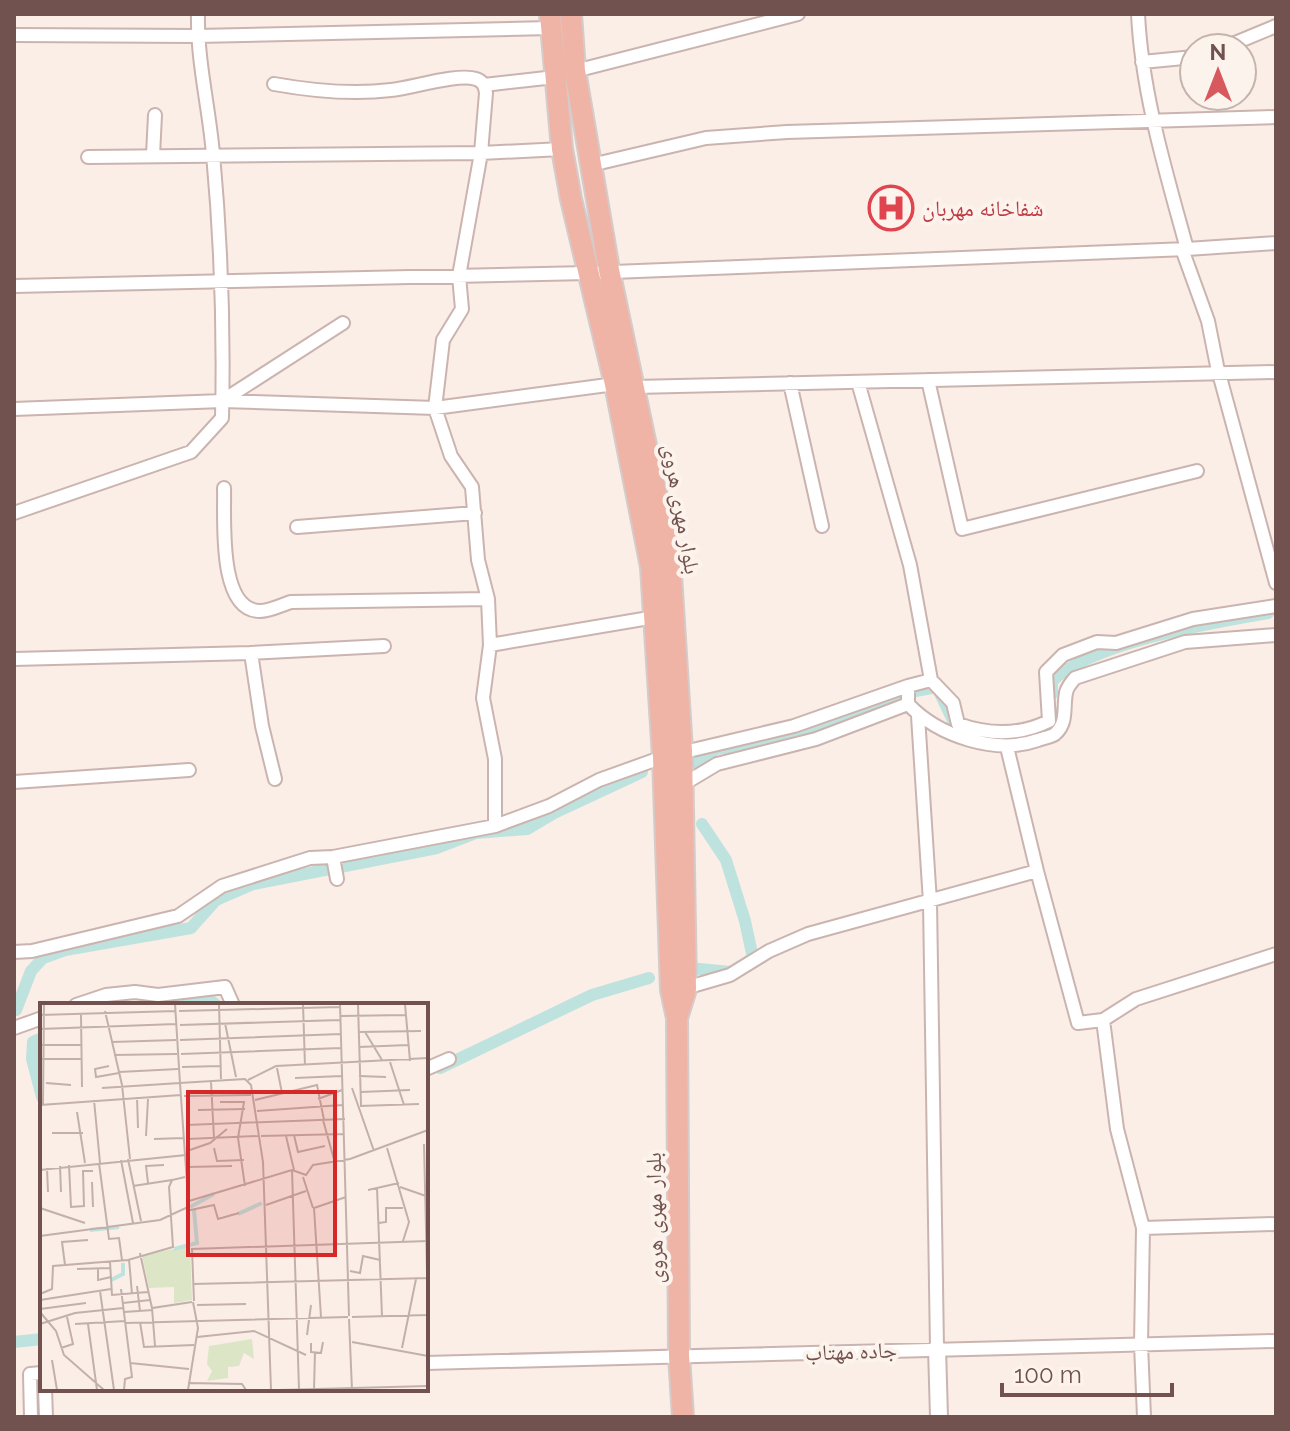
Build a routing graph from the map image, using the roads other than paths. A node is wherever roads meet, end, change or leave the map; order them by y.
1 (198, 14) edge
2 (449, 14) edge
3 (571, 14) edge
4 (798, 14) edge
5 (1138, 14) edge
6 (765, 18) edge
7 (550, 21) edge
8 (452, 30) junction
9 (14, 35) edge
10 (197, 36) junction
11 (1178, 59) edge
12 (1142, 62) junction
13 (565, 74) junction
14 (274, 84) dead end
15 (484, 85) junction
16 (155, 115) dead end
17 (1276, 117) edge
18 (1153, 121) junction
19 (562, 149) junction
20 (481, 153) junction
21 (213, 154) junction
22 (153, 155) junction
23 (88, 157) dead end
24 (591, 165) junction
25 (1276, 243) edge
26 (1184, 249) junction
27 (609, 270) junction
28 (588, 273) junction
29 (459, 276) junction
30 (220, 281) junction
31 (14, 286) edge
32 (343, 323) dead end
33 (1276, 372) edge
34 (1220, 373) junction
35 (928, 380) junction
36 (858, 382) junction
37 (790, 383) junction
38 (625, 386) junction
39 (222, 401) junction
40 (435, 408) junction
41 (14, 409) edge
42 (1197, 471) dead end
43 (224, 488) dead end
44 (14, 513) edge
45 (475, 513) junction
46 (822, 526) dead end
47 (297, 527) dead end
48 (1276, 583) edge
49 (488, 599) junction
50 (1276, 606) edge
51 (655, 617) junction
52 (1276, 635) edge
53 (490, 645) junction
54 (384, 646) dead end
55 (251, 653) junction
56 (14, 659) edge
57 (931, 680) junction
58 (908, 686) junction
59 (908, 704) junction
60 (918, 716) junction
61 (1007, 747) junction
62 (672, 754) junction
63 (189, 770) dead end
64 (275, 779) dead end
65 (14, 782) edge
66 (682, 785) junction
67 (495, 826) junction
68 (333, 857) junction
69 (1037, 871) junction
70 (337, 879) dead end
71 (930, 902) junction
72 (14, 952) edge
73 (1276, 954) edge
74 (679, 990) junction
75 (82, 1003) edge
76 (232, 1003) edge
77 (40, 1019) edge
78 (1103, 1020) junction
79 (14, 1028) edge
80 (449, 1059) dead end
81 (428, 1068) edge
82 (1276, 1224) edge
83 (1143, 1228) junction
84 (1276, 1341) edge
85 (1141, 1344) junction
86 (937, 1348) junction
87 (679, 1356) junction
88 (428, 1363) edge
89 (36, 1374) edge
90 (45, 1391) edge
91 (31, 1417) edge
92 (46, 1417) edge
93 (683, 1417) edge
94 (939, 1417) edge
95 (1144, 1417) edge

1 - 10 street
2 - 8 street
3 - 13 highway, بلوار مهری هروی
4 - 6 street
5 - 12 street
6 - 13 street
7 - 8 street
7 - 13 highway, بلوار مهری هروی
8 - 10 street
9 - 10 street
10 - 21 street
11 - 12 street
12 - 18 street
13 - 15 street
13 - 19 highway, بلوار مهری هروی
13 - 24 highway, بلوار مهری هروی
14 - 15 street
15 - 20 street
16 - 22 street
17 - 18 street
18 - 24 street
18 - 26 street
19 - 20 street
19 - 28 highway, بلوار مهری هروی
20 - 21 street
20 - 29 street
21 - 22 street
21 - 30 street
22 - 23 street
24 - 27 highway, بلوار مهری هروی
25 - 26 street
26 - 27 street
26 - 34 street
27 - 28 street
27 - 38 highway, بلوار مهری هروی
28 - 29 street
28 - 38 highway, بلوار مهری هروی
29 - 30 street
29 - 40 street
30 - 31 street
30 - 39 street
32 - 39 street
33 - 34 street
34 - 35 street
34 - 48 street
35 - 36 street
35 - 42 street
36 - 37 street
36 - 57 street
37 - 38 street
37 - 46 street
38 - 40 street
38 - 51 highway, بلوار مهری هروی
38 - 62 highway, بلوار مهری هروی
39 - 40 street
39 - 41 street
39 - 44 street
40 - 45 street
43 - 49 street
45 - 47 street
45 - 49 street
49 - 53 street
50 - 57 street
51 - 53 street
51 - 62 highway, بلوار مهری هروی
52 - 61 street
53 - 67 street
54 - 55 street
55 - 56 street
55 - 64 street
57 - 58 street
58 - 59 street
58 - 62 street
59 - 60 street
59 - 66 street
60 - 61 street
60 - 71 street
61 - 69 street
62 - 66 highway, بلوار مهری هروی
62 - 67 street
62 - 74 highway, بلوار مهری هروی
63 - 65 street
66 - 74 highway, بلوار مهری هروی
67 - 68 street
68 - 70 street
68 - 72 street
69 - 71 street
69 - 78 street
71 - 74 street
71 - 86 street
73 - 78 street
74 - 87 highway, بلوار مهری هروی
75 - 76 street
77 - 79 street
78 - 83 street
80 - 81 street
82 - 83 street
83 - 85 street
84 - 85 street, جاده مهتاب
85 - 86 street, جاده مهتاب
85 - 95 street
86 - 87 street, جاده مهتاب
86 - 94 street
87 - 88 street, جاده مهتاب
87 - 93 highway, بلوار مهری هروی
89 - 91 street
90 - 92 street

